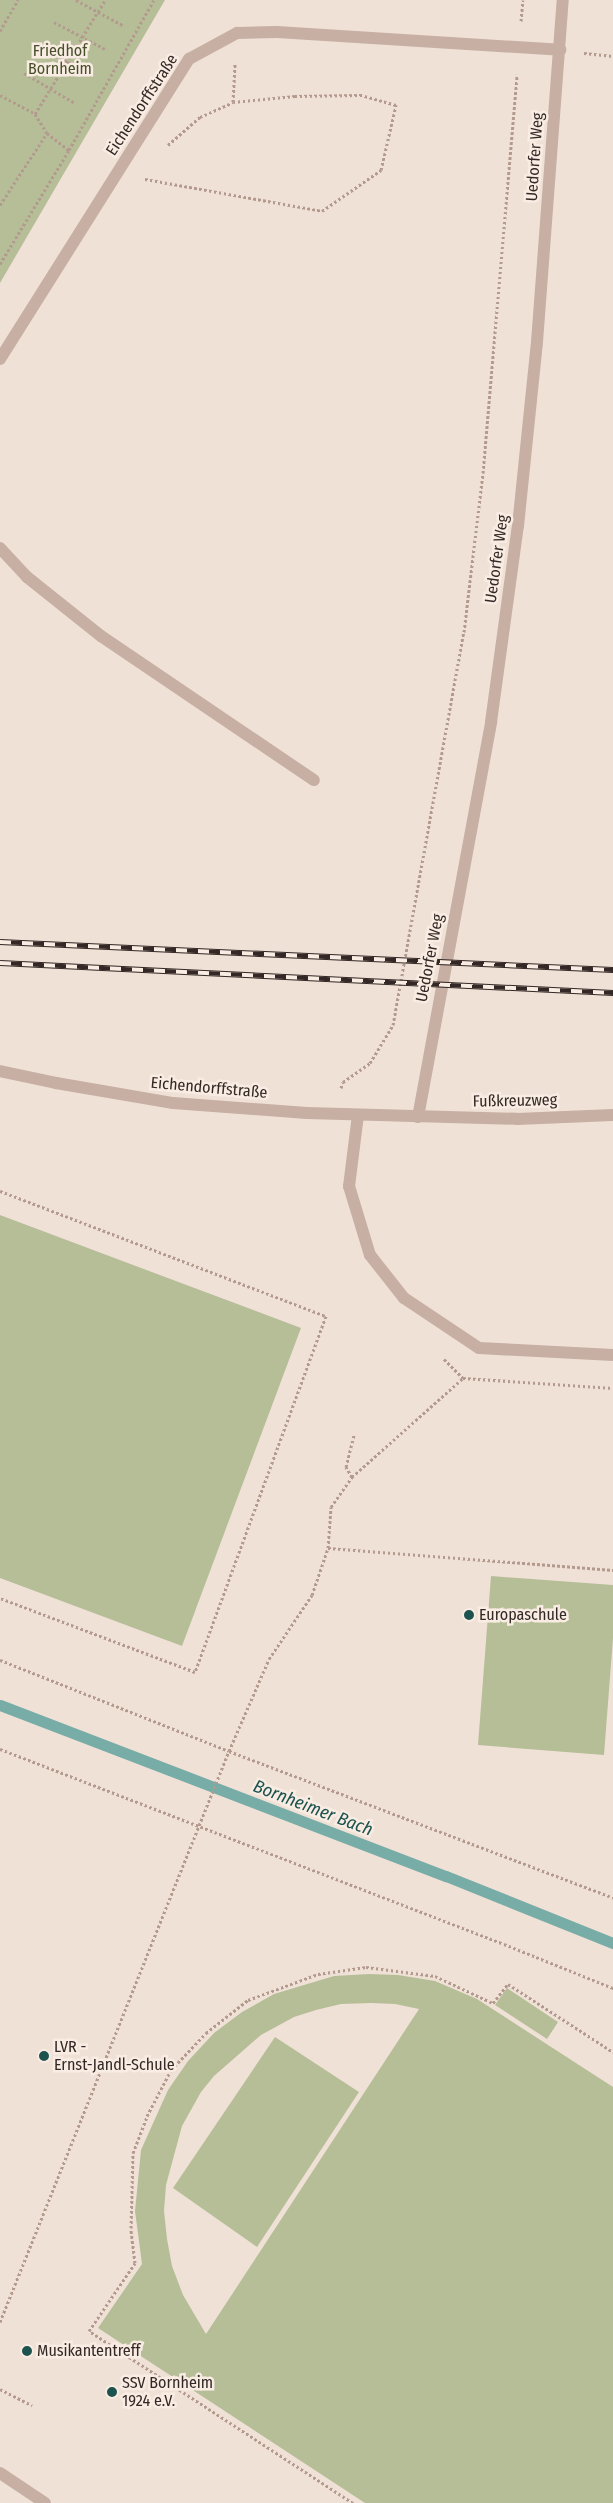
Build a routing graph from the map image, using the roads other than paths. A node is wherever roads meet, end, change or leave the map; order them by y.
1 (563, 0) edge
2 (560, 50) junction
3 (0, 359) edge
4 (0, 548) edge
5 (314, 780) dead end
6 (0, 1071) edge
7 (358, 1115) junction
8 (613, 1115) edge
9 (418, 1117) junction
10 (613, 1355) edge
11 (0, 2473) edge
12 (45, 2503) edge

1 - 2 street, Uedorfer Weg
2 - 3 street, Eichendorffstraße
2 - 9 street, Uedorfer Weg
4 - 5 street
6 - 7 street, Eichendorffstraße
7 - 9 street, Eichendorffstraße
7 - 10 street
8 - 9 street, Fußkreuzweg
11 - 12 street

